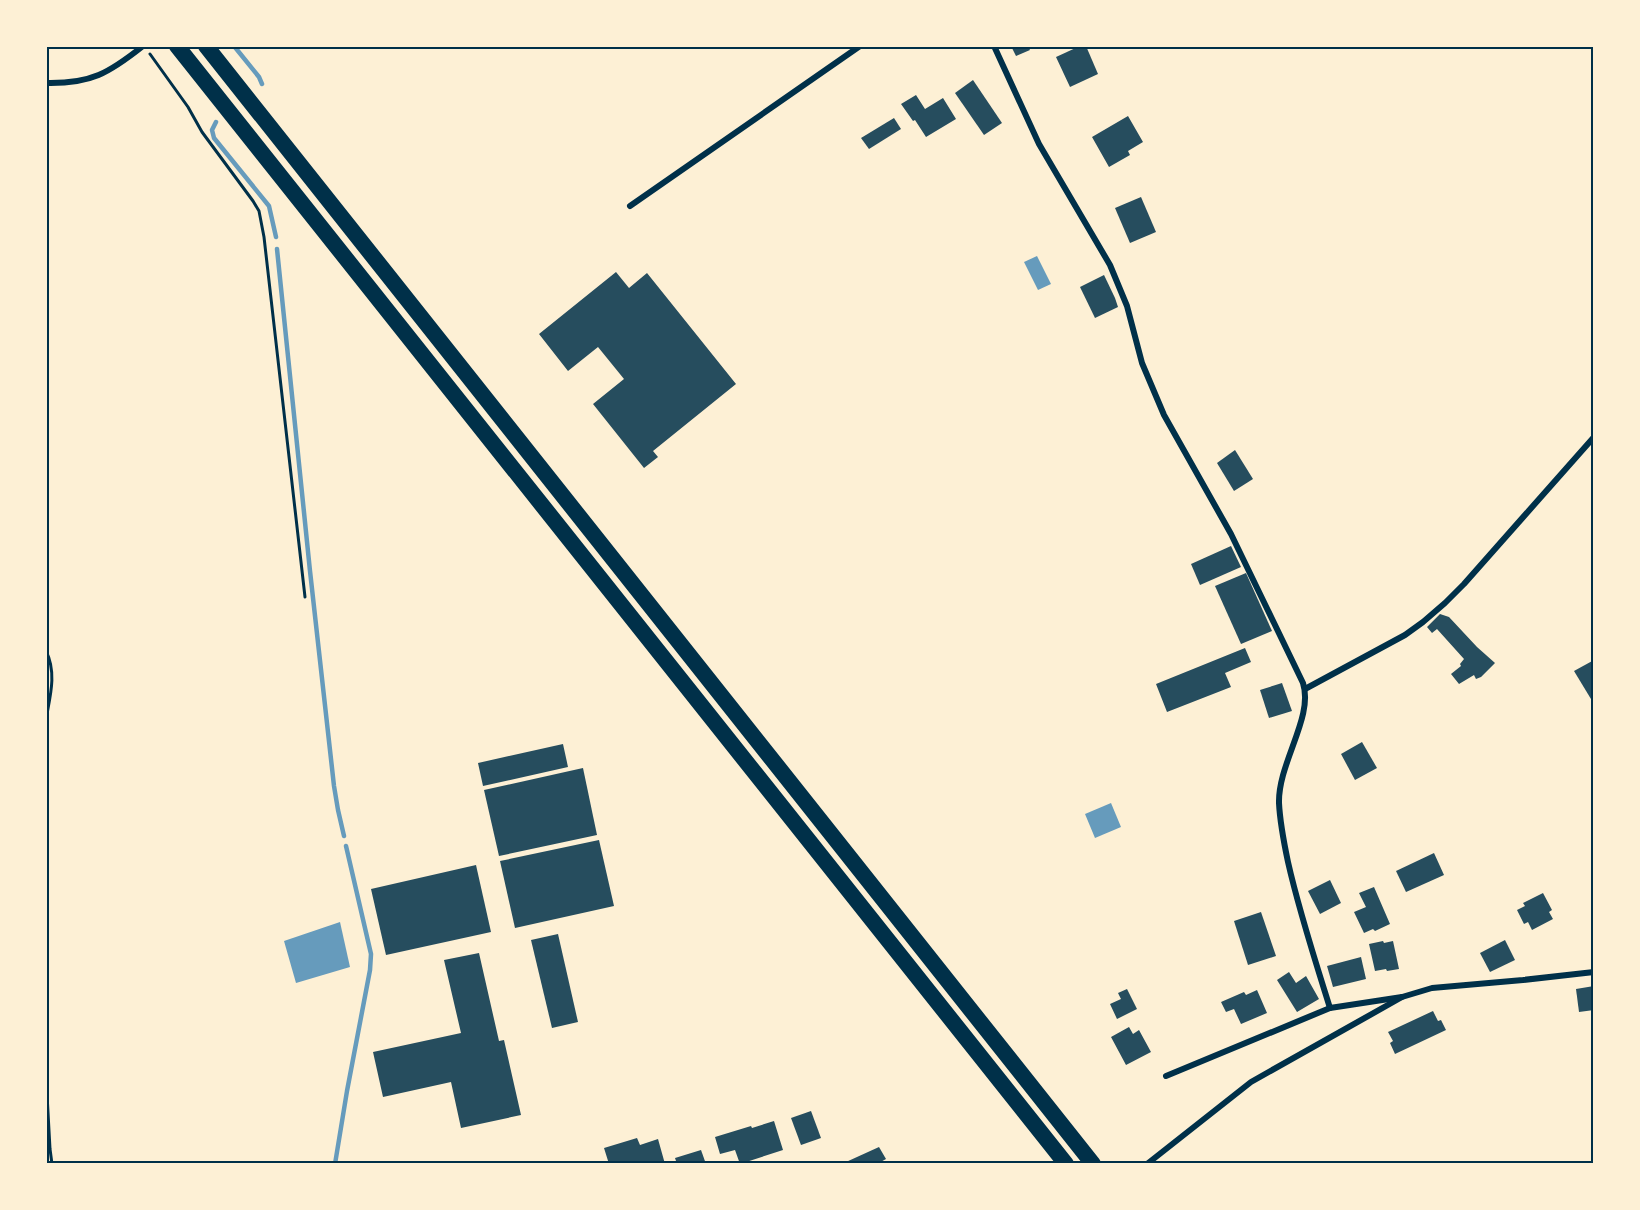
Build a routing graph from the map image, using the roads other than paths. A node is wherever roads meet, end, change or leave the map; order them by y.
1 (144, 46) edge
2 (177, 46) edge
3 (206, 46) edge
4 (860, 46) edge
5 (994, 46) edge
6 (46, 82) edge
7 (630, 206) dead end
8 (1593, 437) edge
9 (1305, 689) junction
10 (1593, 972) edge
11 (1402, 997) junction
12 (1330, 1008) junction
13 (1166, 1076) dead end
14 (1066, 1164) edge
15 (1093, 1164) edge
16 (1147, 1164) edge

1 - 6 street
2 - 14 highway
3 - 15 highway
4 - 7 street
5 - 9 street
8 - 9 street
9 - 12 street
10 - 11 street
11 - 12 street
11 - 16 street
12 - 13 street

